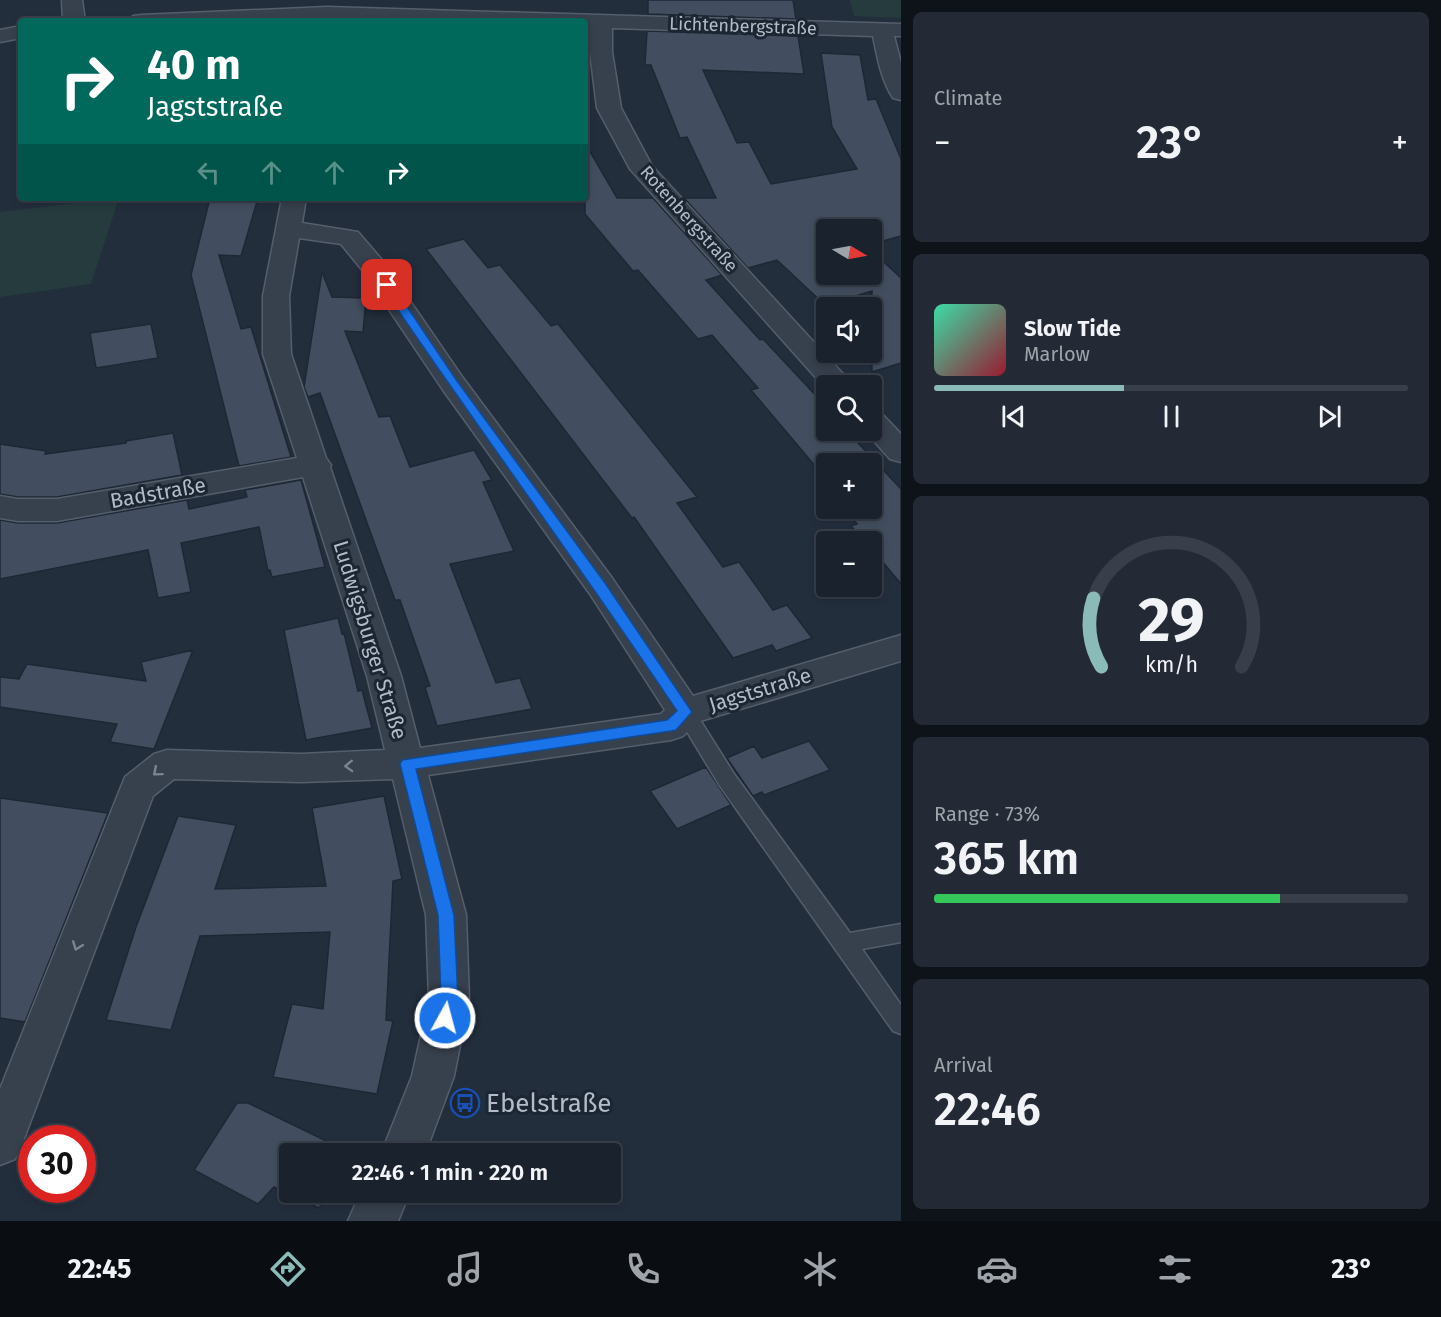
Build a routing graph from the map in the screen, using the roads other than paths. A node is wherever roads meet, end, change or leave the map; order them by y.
1 (72, 0) edge
2 (328, 11) edge
3 (74, 18) edge
4 (197, 18) edge
5 (511, 18) edge
6 (590, 21) edge
7 (891, 30) edge
8 (18, 33) edge
9 (0, 36) edge
10 (901, 93) edge
11 (293, 201) edge
12 (288, 229) junction
13 (830, 375) edge
14 (882, 432) edge
15 (901, 452) edge
16 (316, 465) junction
17 (0, 507) edge
18 (901, 648) edge
19 (685, 712) junction
20 (408, 764) junction
21 (901, 933) edge
22 (845, 943) junction
23 (901, 1024) edge
24 (407, 1143) edge
25 (0, 1144) edge
26 (383, 1203) edge
27 (371, 1221) edge

1 - 3 street
2 - 4 street, Lichtenbergstraße
2 - 5 street, Lichtenbergstraße
6 - 7 street, Lichtenbergstraße
6 - 13 street, Rotenbergstraße
7 - 10 street
8 - 9 street
11 - 12 street, Ludwigsburger Straße
12 - 16 street, Ludwigsburger Straße
12 - 19 street
14 - 15 street
16 - 17 street, Badstraße
16 - 20 street, Ludwigsburger Straße
18 - 19 street, Jagststraße
19 - 20 street, Jagststraße
19 - 22 lane
20 - 24 street, Ludwigsburger Straße
20 -> 25 street
21 - 22 lane
22 - 23 lane
26 - 27 street

